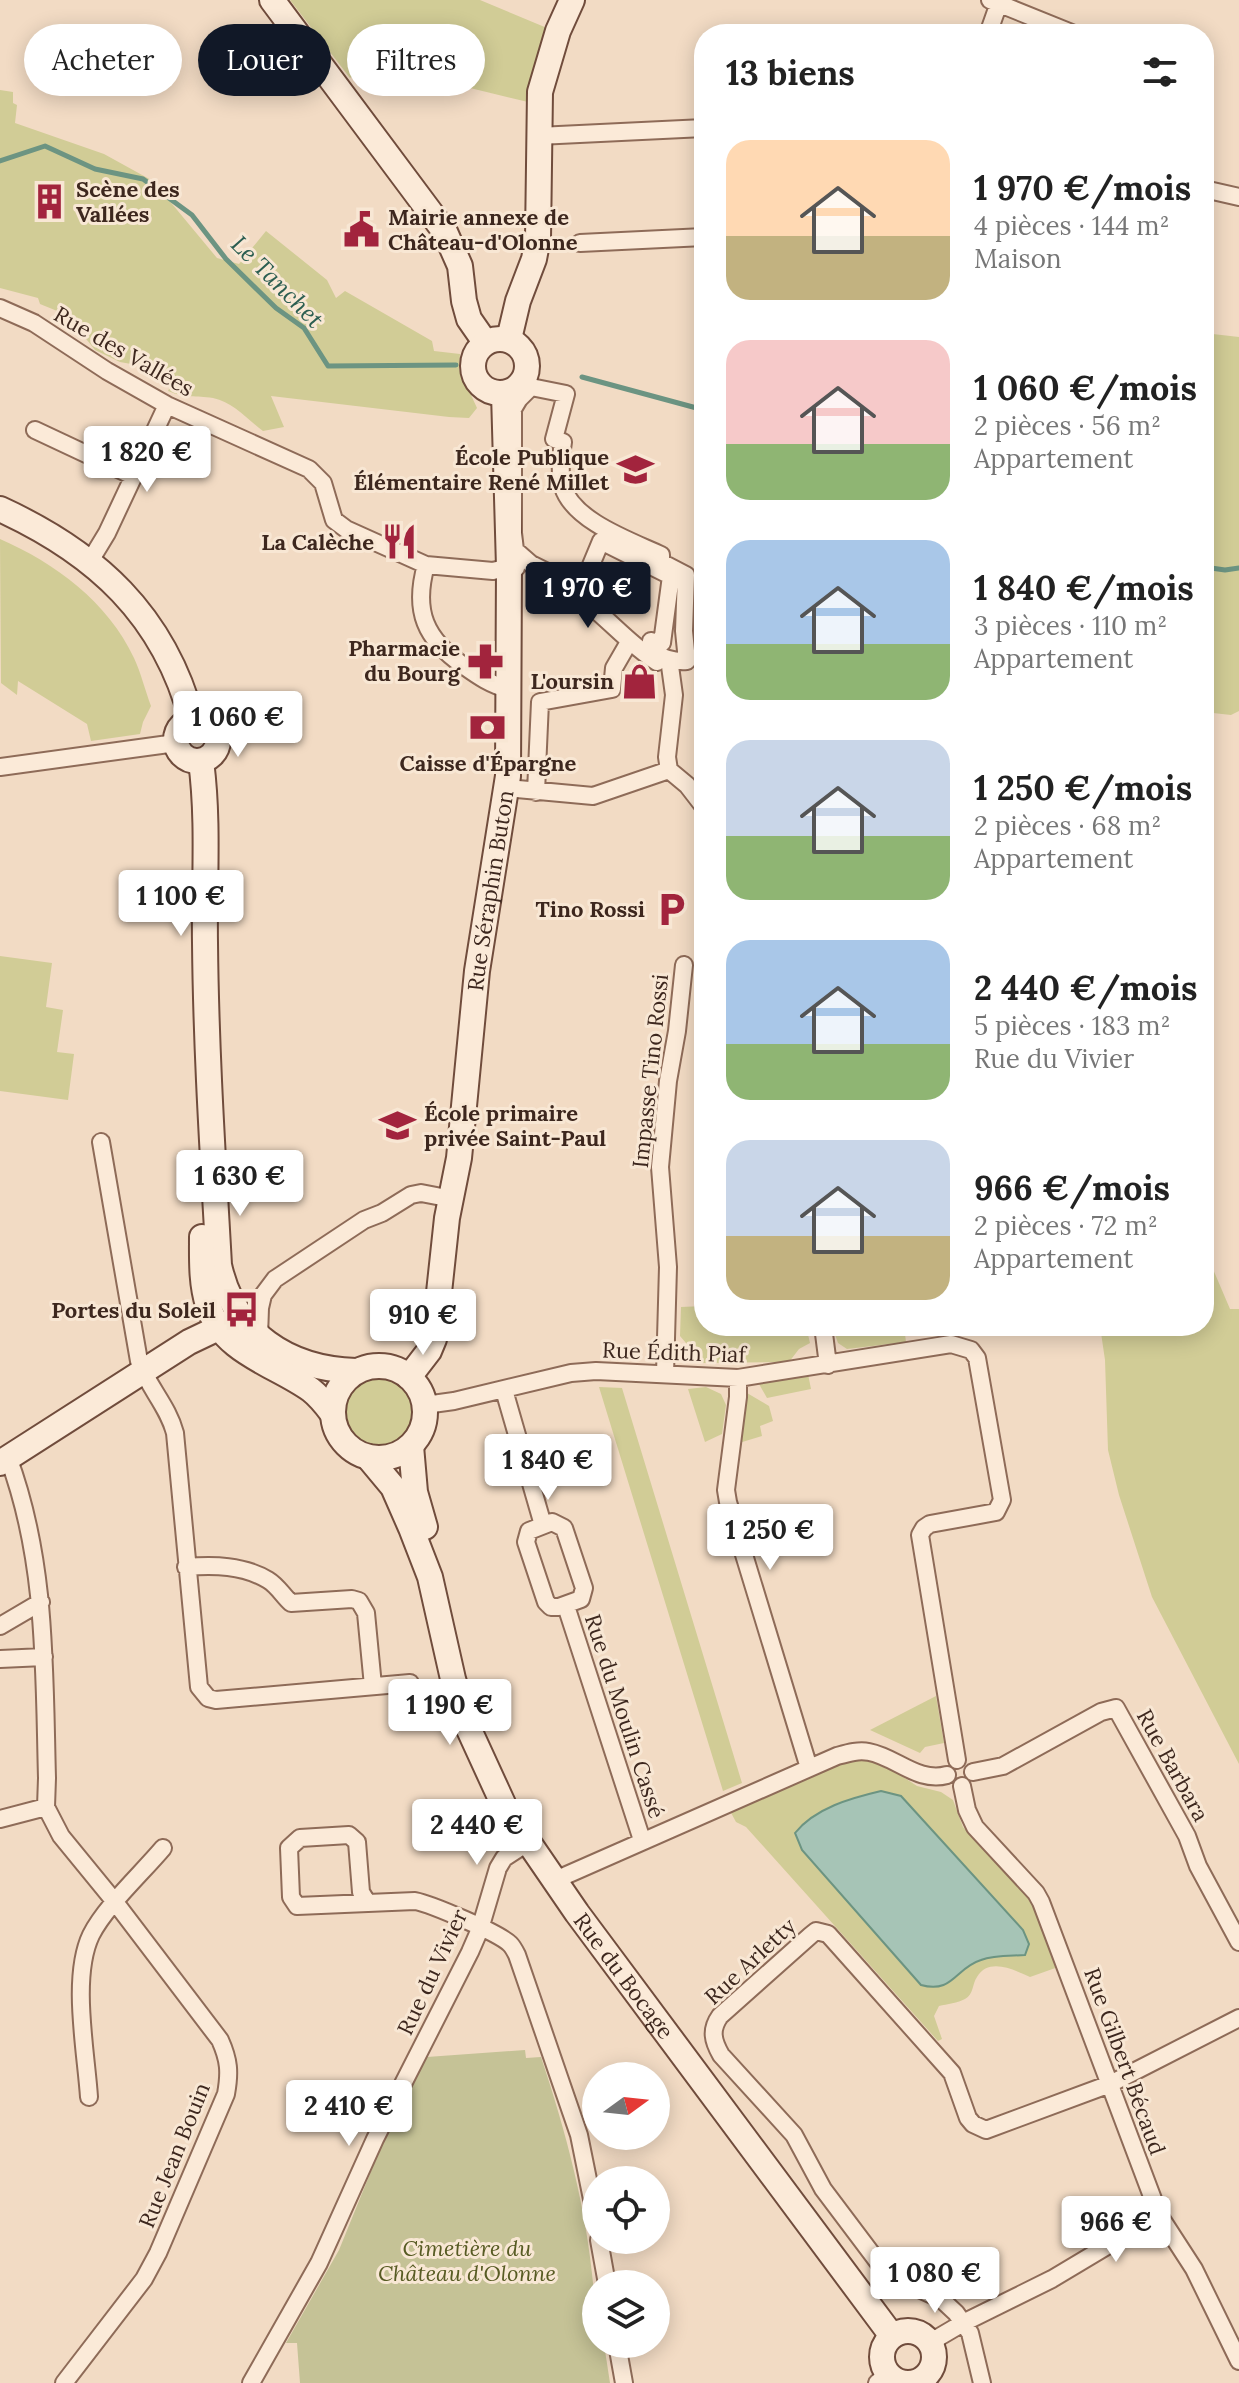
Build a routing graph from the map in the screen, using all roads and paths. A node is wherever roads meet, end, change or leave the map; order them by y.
1 (272, 0) edge
2 (572, 0) edge
3 (997, 1) edge
4 (991, 24) edge
5 (1051, 24) edge
6 (694, 128) edge
7 (538, 136) junction
8 (1214, 191) edge
9 (1239, 197) edge
10 (694, 237) edge
11 (580, 243) dead end
12 (0, 308) edge
13 (497, 341) junction
14 (531, 387) joint
15 (504, 393) junction
16 (167, 405) junction
17 (35, 430) dead end
18 (133, 476) junction
19 (0, 509) edge
20 (90, 561) junction
21 (426, 565) junction
22 (509, 567) junction
23 (629, 642) junction
24 (694, 663) edge
25 (670, 666) junction
26 (508, 689) junction
27 (192, 720) junction
28 (176, 743) junction
29 (201, 761) junction
30 (0, 767) edge
31 (669, 770) junction
32 (507, 788) junction
33 (536, 792) junction
34 (694, 794) edge
35 (684, 965) dead end
36 (101, 1142) dead end
37 (452, 1199) junction
38 (230, 1322) junction
39 (824, 1336) edge
40 (259, 1337) junction
41 (828, 1365) junction
42 (142, 1370) junction
43 (356, 1371) junction
44 (665, 1374) junction
45 (409, 1377) junction
46 (738, 1378) junction
47 (504, 1390) junction
48 (425, 1405) junction
49 (332, 1413) junction
50 (411, 1446) junction
51 (368, 1457) junction
52 (4, 1460) edge
53 (543, 1525) junction
54 (186, 1567) junction
55 (430, 1577) junction
56 (41, 1602) junction
57 (566, 1606) junction
58 (0, 1626) edge
59 (44, 1657) junction
60 (0, 1659) edge
61 (410, 1683) dead end
62 (373, 1686) junction
63 (957, 1760) junction
64 (809, 1768) junction
65 (973, 1772) junction
66 (947, 1775) junction
67 (962, 1786) junction
68 (46, 1807) junction
69 (0, 1819) edge
70 (642, 1840) junction
71 (527, 1843) junction
72 (163, 1848) dead end
73 (553, 1881) junction
74 (115, 1902) junction
75 (367, 1902) junction
76 (480, 1929) junction
77 (1239, 1942) edge
78 (1239, 2018) edge
79 (1110, 2084) junction
80 (89, 2097) dead end
81 (585, 2166) edge
82 (1159, 2215) junction
83 (963, 2323) junction
84 (892, 2336) junction
85 (929, 2343) junction
86 (620, 2358) edge
87 (1239, 2361) edge
88 (882, 2378) edge
89 (925, 2380) edge
90 (64, 2383) edge
91 (251, 2383) edge
92 (624, 2383) edge
93 (982, 2383) edge

1 - 13 main road
2 - 7 main road
3 - 4 street
3 - 5 street
6 - 7 street
7 - 13 main road
8 - 9 street
10 - 11 street
12 - 16 street, Rue des Vallées
13 - 15 main road
13 - 15 main road
14 - 14 street
15 - 22 main road, Rue Séraphin Buton
16 - 18 street
16 - 21 street, Rue des Vallées
17 - 18 street
18 - 20 street
19 - 20 main road
20 - 27 main road
21 - 22 street, Rue des Vallées
21 - 26 street
22 - 23 street, Rue des Vallées
22 - 26 main road, Rue Séraphin Buton
23 - 25 street, Rue des Vallées
23 - 33 street
24 - 25 street
25 - 31 street
26 - 32 main road, Rue Séraphin Buton
27 - 28 main road
27 - 29 main road
28 - 29 main road
28 - 30 street
29 - 38 main road
31 - 33 street
31 - 34 street
32 - 33 street
32 - 37 main road, Rue Séraphin Buton
35 - 44 street, Impasse Tino Rossi
36 - 42 street
37 - 40 street
37 - 45 main road, Rue Séraphin Buton
38 - 40 main road
38 - 42 main road
38 - 49 main road
39 - 41 street
40 - 43 main road
41 - 46 street, Rue Édith Piaf
41 - 63 street, Rue Édith Piaf
42 - 52 main road
42 - 54 street
43 - 45 main road
43 - 49 main road
44 - 46 street, Rue Édith Piaf
44 - 47 street, Rue Édith Piaf
45 - 48 main road
46 - 64 street
47 - 48 street, Rue Édith Piaf
47 - 53 street
48 - 50 main road
49 - 51 main road
50 - 51 main road
50 - 55 main road, Rue du Bocage
51 - 55 main road, Rue du Bocage
52 - 56 street
53 - 57 street, Rue du Moulin Cassé
53 - 57 street, Rue du Moulin Cassé
54 - 62 street
54 - 62 street
55 - 71 main road, Rue du Bocage
56 - 58 street
56 - 59 street
57 - 70 street, Rue du Moulin Cassé
59 - 60 street
59 - 68 street
61 - 62 street
63 - 65 street
63 - 66 street
64 - 66 street
64 - 70 street
65 - 67 street
65 - 77 street, Rue Barbara
66 - 67 street
67 - 79 street, Rue Gilbert Bécaud
68 - 69 street
68 - 74 street, Rue Jean Bouin
70 - 73 street
71 - 73 main road, Rue du Bocage
71 - 76 street, Rue du Vivier
72 - 74 street
73 - 84 main road, Rue du Bocage
74 - 80 street
74 - 90 street, Rue Jean Bouin
75 - 75 street
75 - 76 street
76 - 81 street
76 - 91 street, Rue du Vivier
78 - 79 street
79 - 82 street, Rue Gilbert Bécaud
79 - 83 street, Rue Arletty
82 - 83 street
82 - 87 street, Rue Gilbert Bécaud
83 - 85 street
83 - 93 street
84 - 85 main road
84 - 88 main road
85 - 89 main road
86 - 92 street
88 - 89 main road

